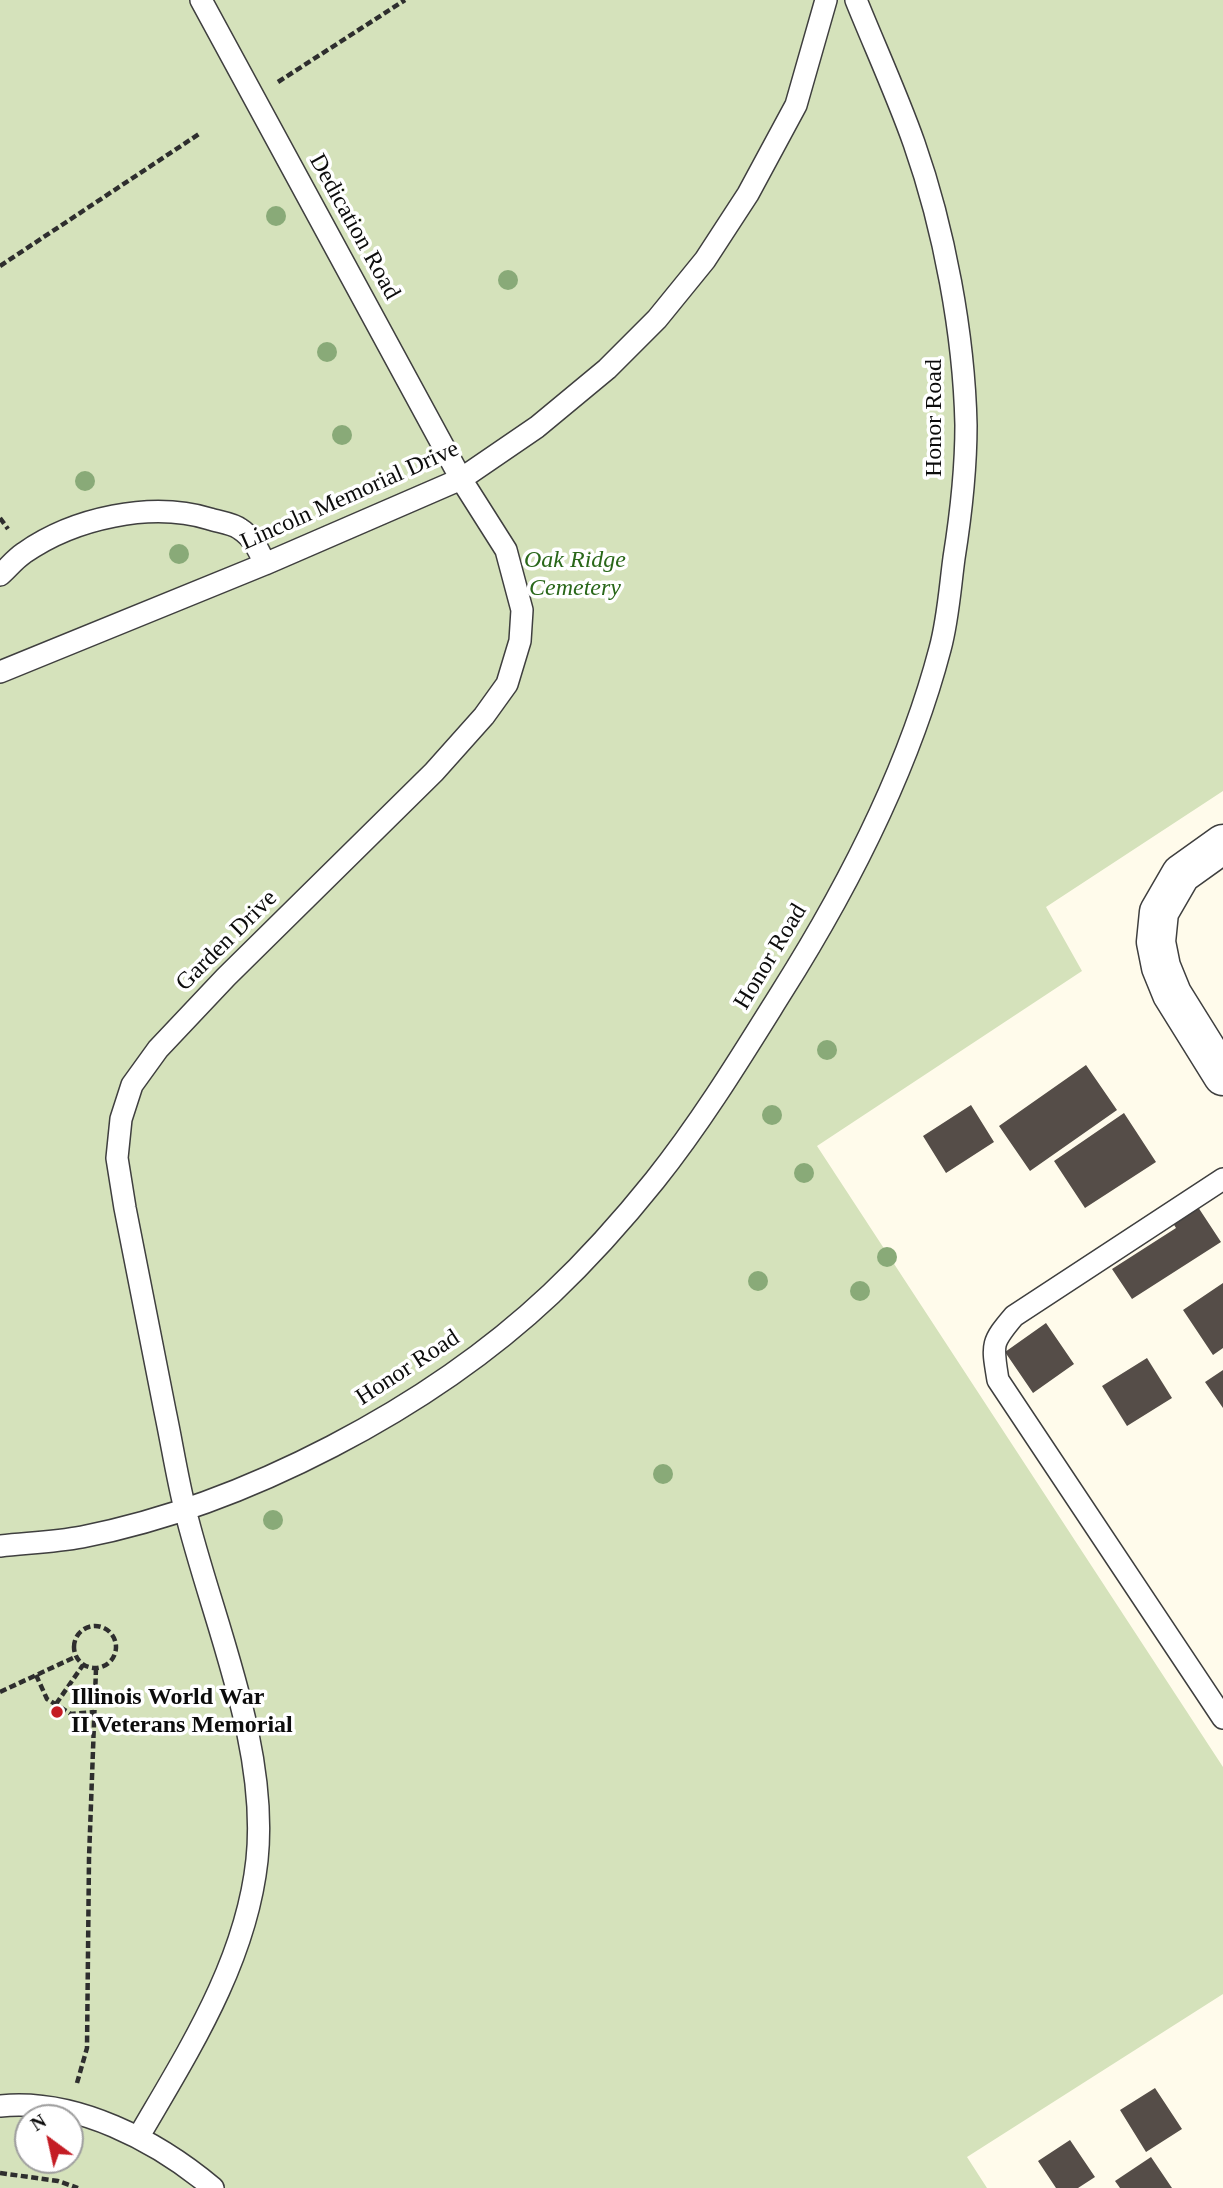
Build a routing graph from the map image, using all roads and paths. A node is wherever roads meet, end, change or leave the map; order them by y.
1 (201, 0) edge
2 (405, 0) edge
3 (826, 0) edge
4 (856, 0) edge
5 (254, 98) junction
6 (199, 135) dead end
7 (0, 266) edge
8 (461, 479) junction
9 (265, 564) junction
10 (0, 575) edge
11 (0, 672) edge
12 (1223, 844) edge
13 (1223, 1076) edge
14 (1223, 1179) edge
15 (185, 1509) junction
16 (0, 1546) edge
17 (75, 1657) junction
18 (83, 1664) junction
19 (96, 1669) junction
20 (36, 1675) junction
21 (0, 1692) edge
22 (57, 1704) junction
23 (94, 1712) junction
24 (1223, 1718) edge
25 (71, 2104) edge
26 (84, 2116) edge
27 (139, 2136) junction
28 (0, 2173) edge
29 (78, 2188) edge
30 (213, 2188) edge

1 - 5 lane, Dedication Road
2 - 5 path
3 - 8 lane, Lincoln Memorial Drive
4 - 15 lane, Honor Road
5 - 8 lane, Dedication Road
6 - 7 path
8 - 9 lane, Lincoln Memorial Drive
8 - 15 lane, Garden Drive
9 - 10 lane
9 - 11 lane, Lincoln Memorial Drive
12 - 13 street
14 - 24 lane
15 - 16 lane, Honor Road
15 - 27 lane, Garden Drive
17 - 18 path
17 - 19 path
17 - 20 path
18 - 19 path
18 - 22 path
19 - 23 path
20 - 21 path
20 - 22 path
22 - 23 path
23 - 25 path
26 - 27 lane
27 - 30 lane
28 - 29 path

